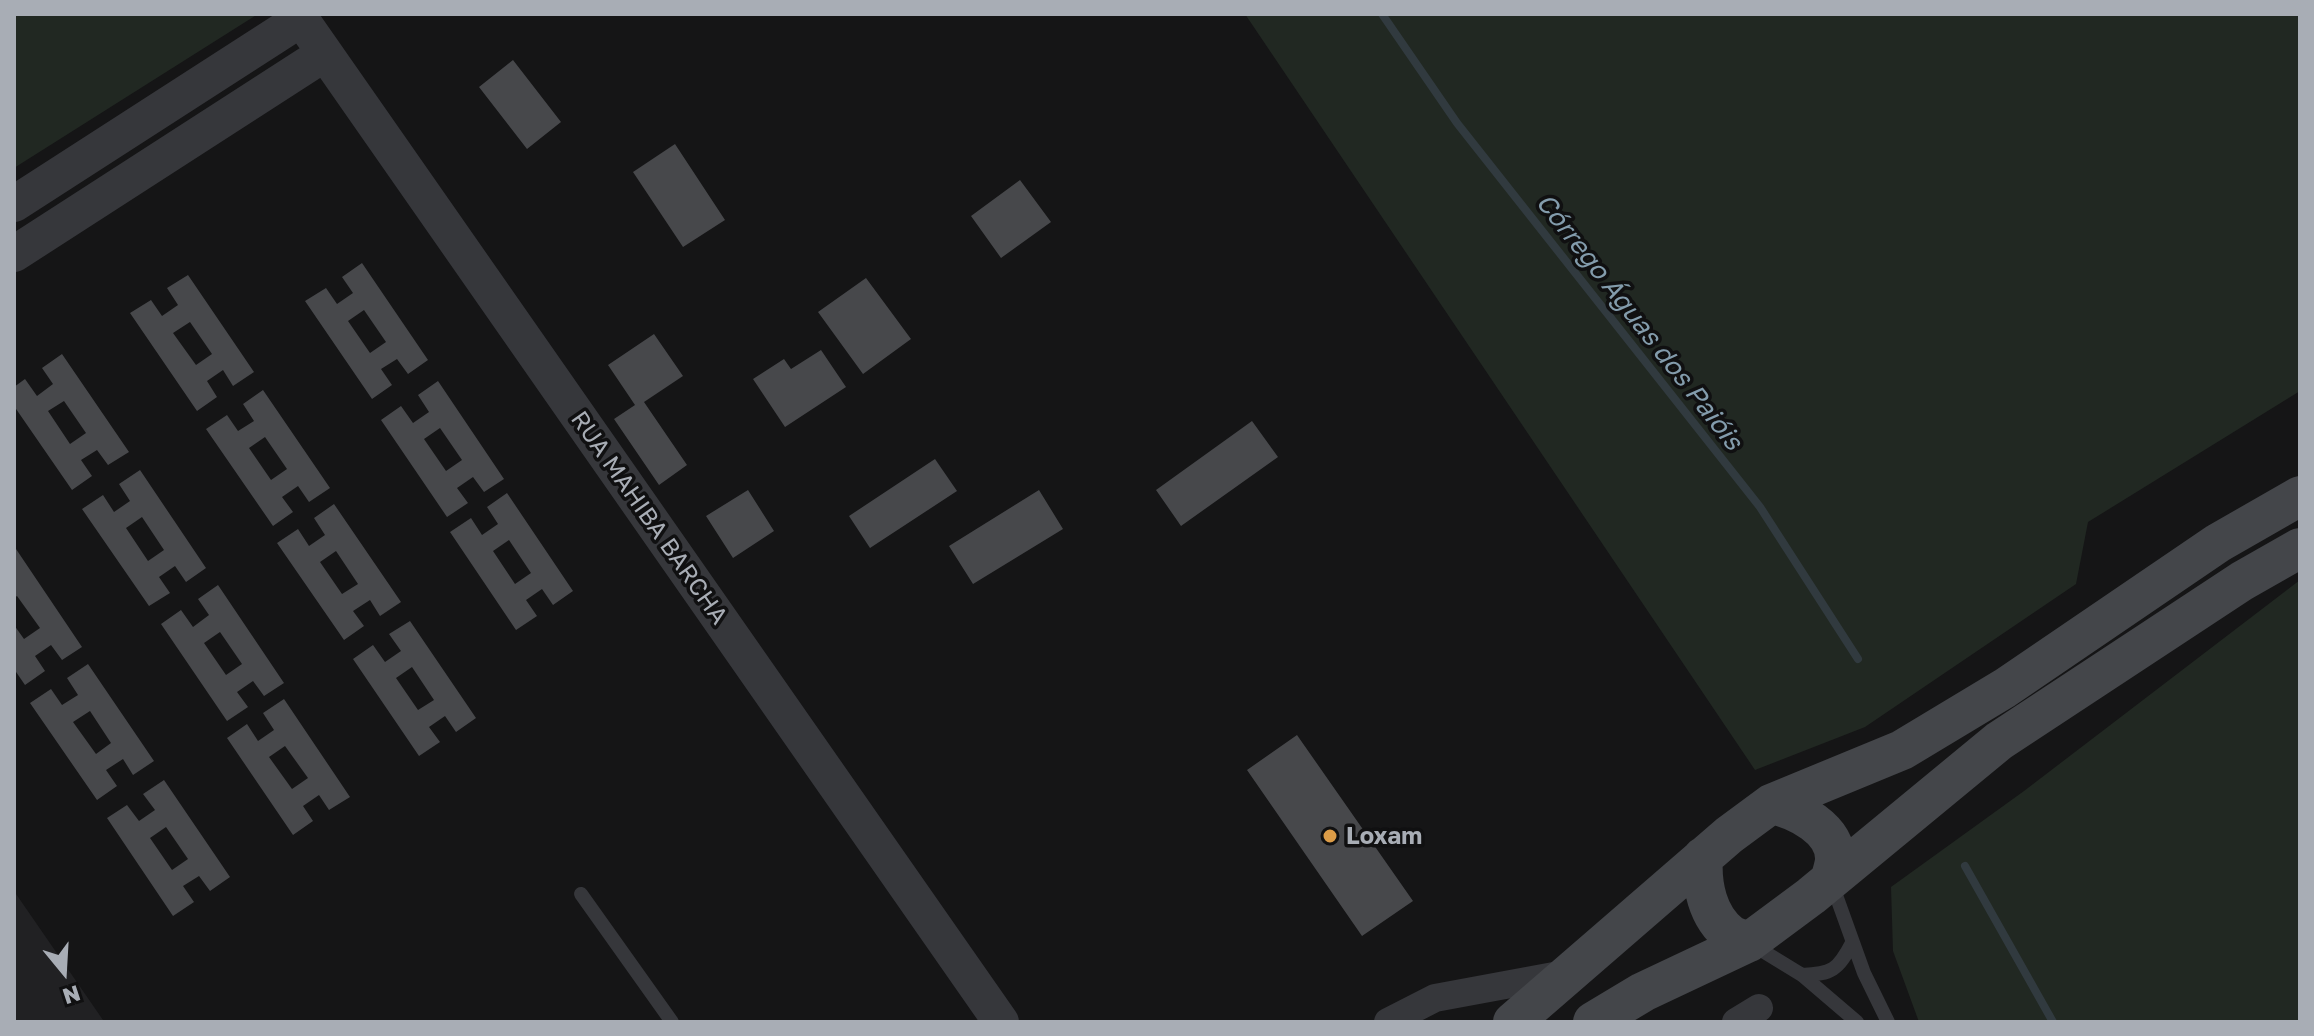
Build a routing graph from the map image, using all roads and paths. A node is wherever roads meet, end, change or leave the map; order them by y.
1 (299, 16) edge
2 (324, 54) junction
3 (94, 152) junction
4 (117, 188) junction
5 (14, 204) edge
6 (14, 254) edge
7 (2300, 496) edge
8 (2300, 548) edge
9 (1771, 804) junction
10 (1703, 857) junction
11 (1830, 880) junction
12 (581, 894) dead end
13 (1749, 942) junction
14 (1852, 943) junction
15 (1570, 973) junction
16 (1802, 975) junction
17 (672, 1022) edge
18 (1001, 1022) edge
19 (1388, 1022) edge
20 (1513, 1022) edge
21 (1593, 1022) edge
22 (1857, 1022) edge
23 (1888, 1022) edge

1 - 2 street, RUA MAHIBA BARCHA
1 - 3 street
2 - 4 street
2 - 18 street, RUA MAHIBA BARCHA
3 - 4 street
3 - 5 street
4 - 6 street
7 - 9 main road
8 - 11 main road
9 - 10 main road
9 - 11 main road
10 - 13 main road
10 - 15 main road
11 - 13 main road
11 - 14 lane
12 - 17 lane
13 - 16 lane
13 - 21 main road
14 - 16 lane
14 - 23 lane
15 - 19 street
15 - 20 main road
16 - 22 lane

